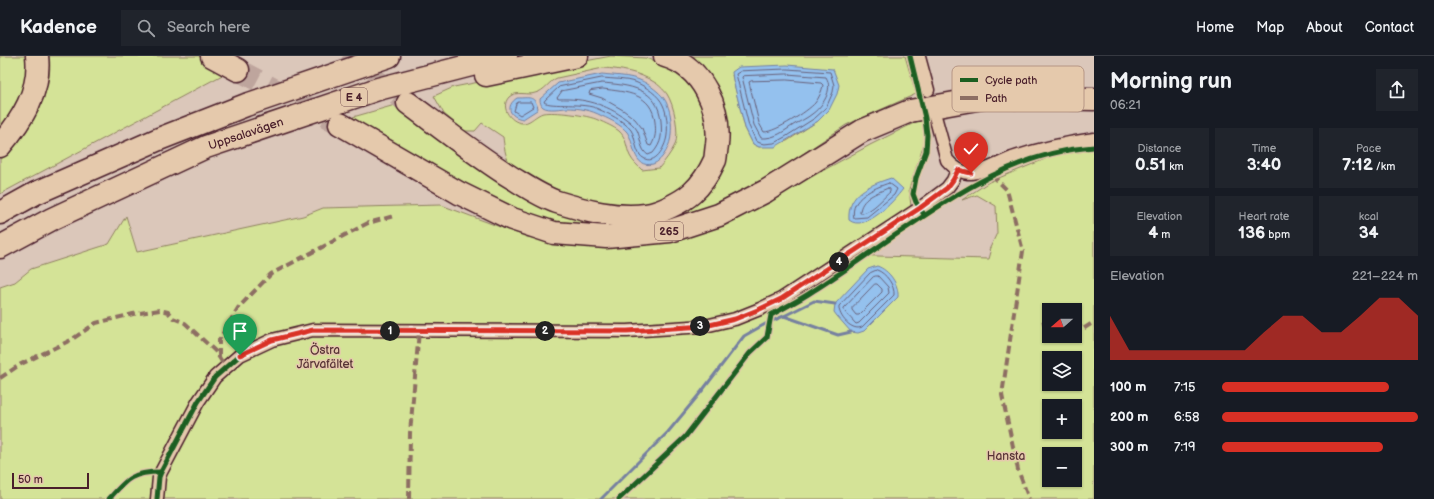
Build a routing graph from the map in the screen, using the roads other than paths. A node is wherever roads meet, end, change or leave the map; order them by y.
1 (38, 56) edge
2 (212, 56) edge
3 (390, 56) edge
4 (506, 56) edge
5 (577, 56) edge
6 (665, 56) edge
7 (920, 57) edge
8 (240, 64) tunnel mouth
9 (928, 90) dead end
10 (1084, 99) edge
11 (1094, 99) edge
12 (408, 103) tunnel mouth
13 (952, 103) edge
14 (935, 116) dead end
15 (340, 124) tunnel mouth
16 (1094, 139) edge
17 (0, 146) edge
18 (206, 147) junction
19 (958, 170) junction
20 (0, 213) edge
21 (0, 247) edge
22 (157, 499) edge

1 - 17 highway
2 - 8 highway
3 - 20 highway, E 4
4 - 18 highway, Uppsalavägen / E 4
5 - 18 highway
6 - 12 highway
7 - 9 street
10 - 11 highway, 265
13 - 15 highway, 265
14 - 19 street
16 - 19 street
18 - 21 highway, Uppsalavägen / E 4
19 - 22 street

